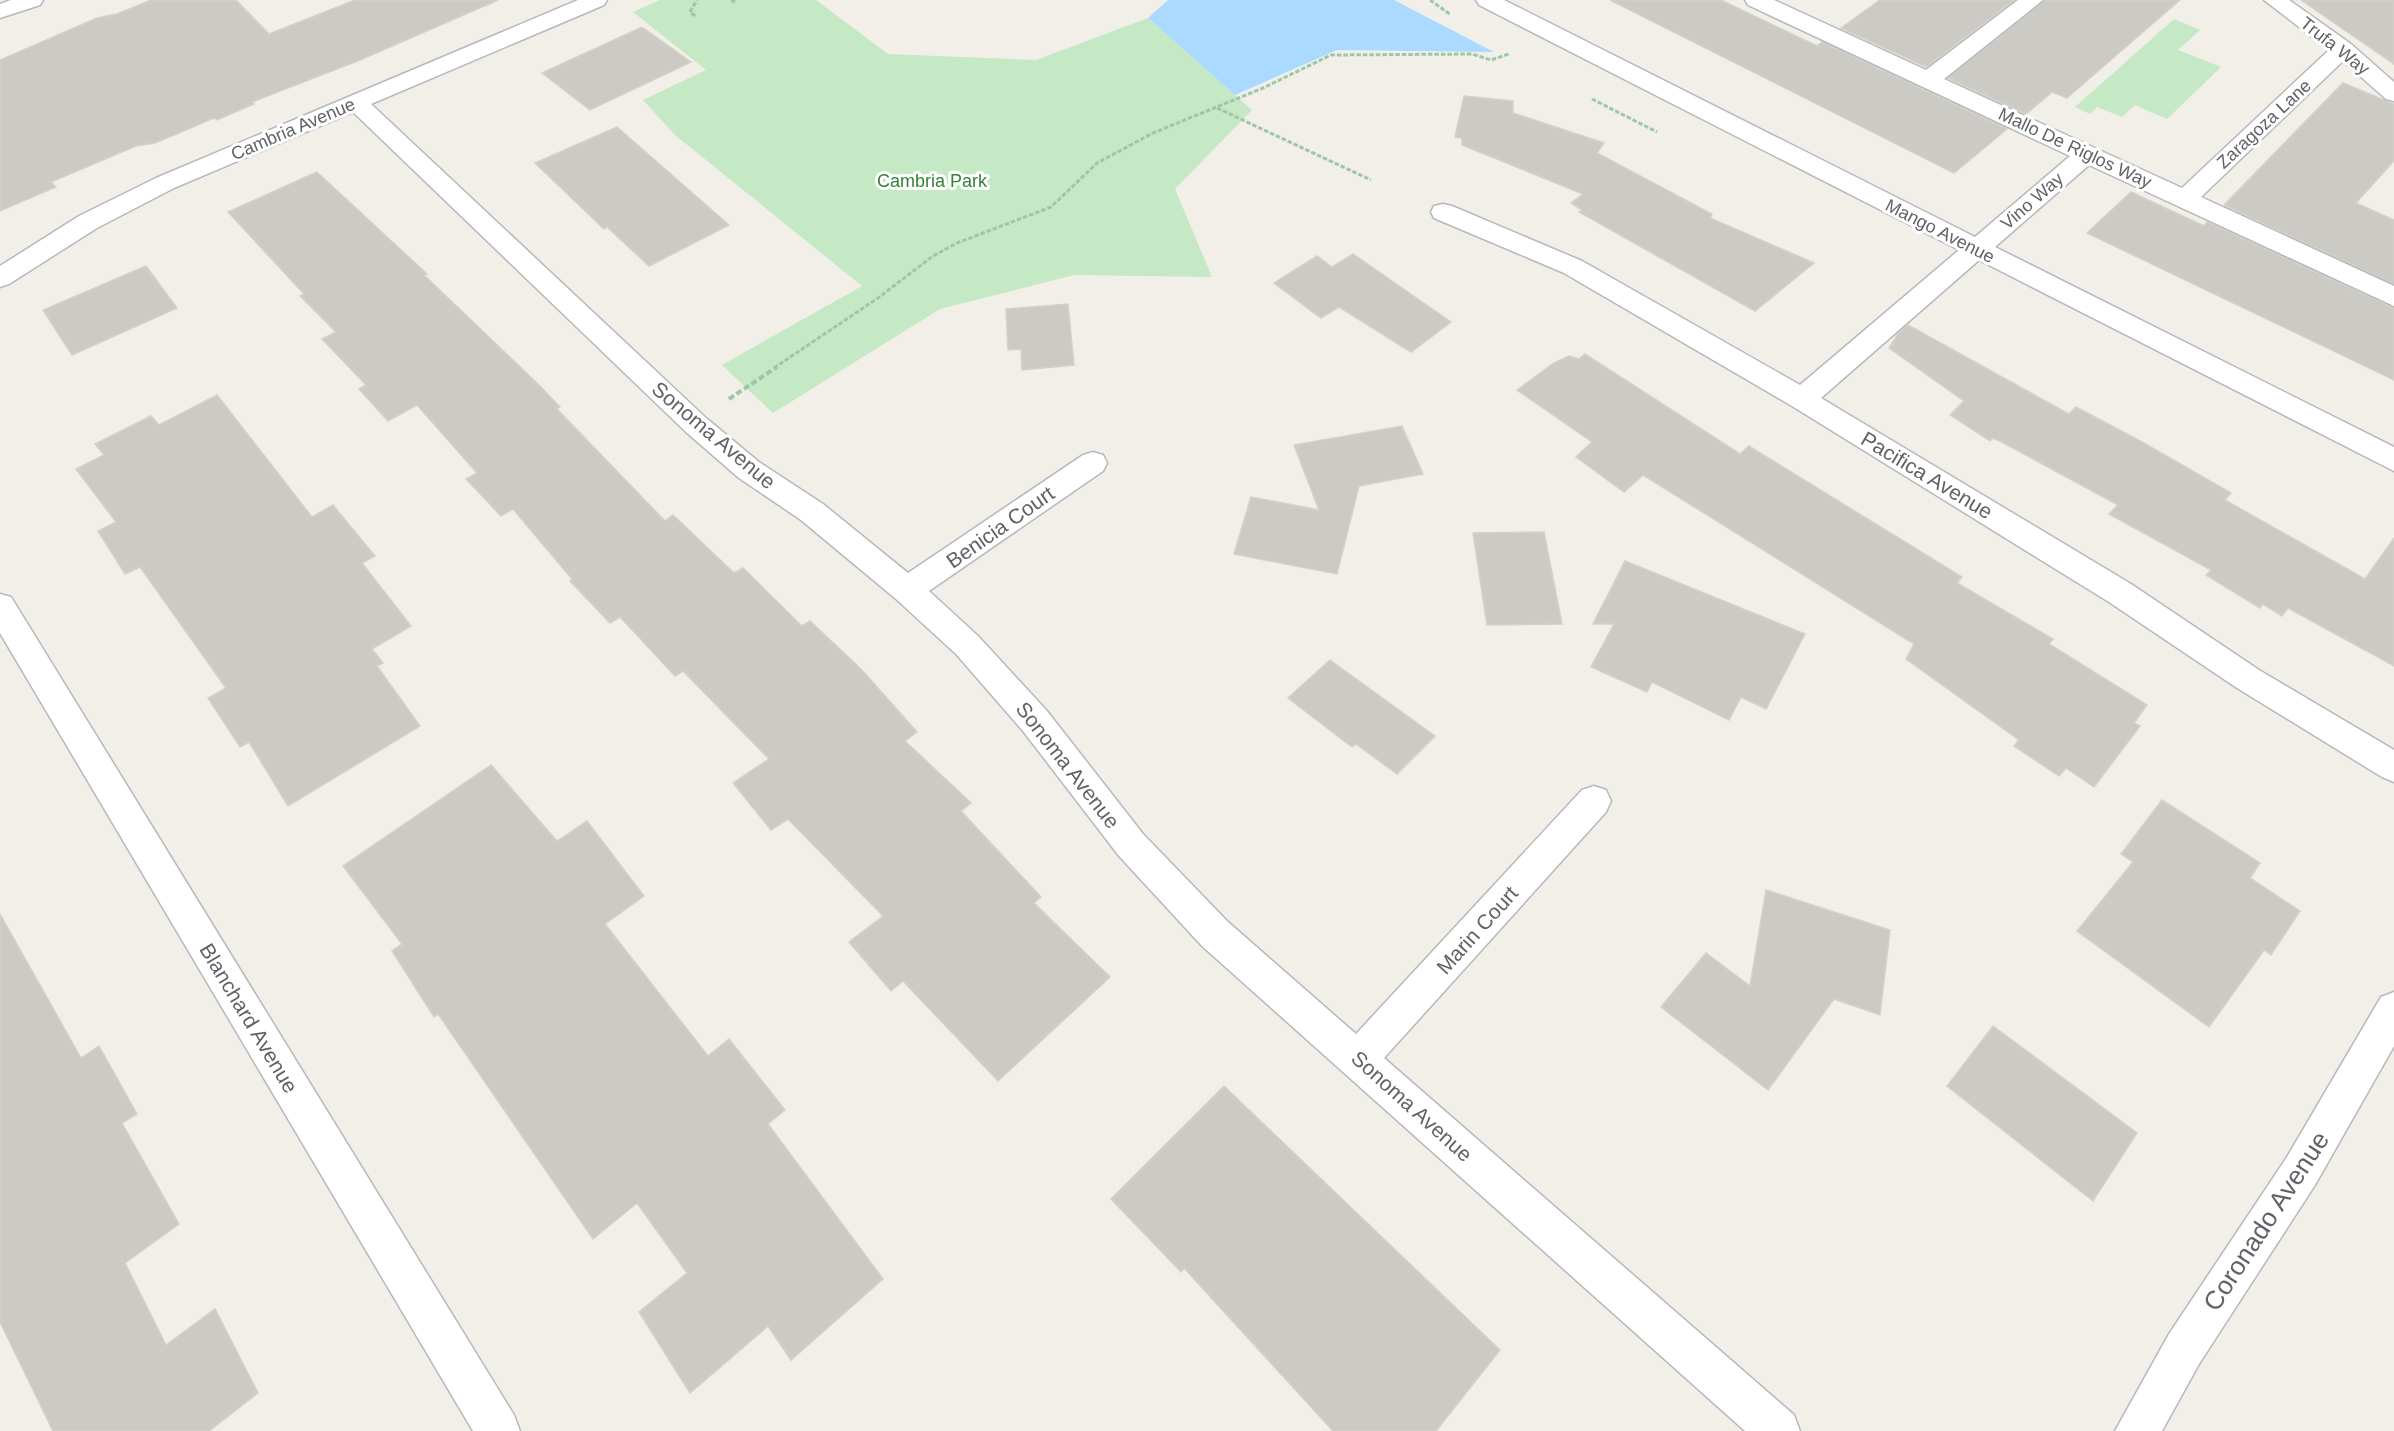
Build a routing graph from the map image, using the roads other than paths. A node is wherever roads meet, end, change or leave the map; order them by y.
1 (596, 0) edge
2 (1487, 0) edge
3 (1756, 0) edge
4 (2032, 0) edge
5 (2275, 0) edge
6 (2343, 49) junction
7 (1928, 80) junction
8 (2394, 94) edge
9 (356, 102) junction
10 (2087, 154) junction
11 (2185, 199) junction
12 (1443, 212) dead end
13 (1977, 249) junction
14 (0, 278) edge
15 (2394, 297) edge
16 (1802, 399) junction
17 (2394, 460) edge
18 (1093, 463) dead end
19 (907, 590) junction
20 (0, 606) edge
21 (2394, 767) edge
22 (1594, 801) dead end
23 (2394, 1010) edge
24 (1359, 1058) junction
25 (498, 1431) edge
26 (1778, 1431) edge
27 (2137, 1431) edge

1 - 9 street, Cambria Avenue
2 - 13 street, Mango Avenue
3 - 7 street, Mallo De Riglos Way
4 - 7 street
5 - 6 street, Trufa Way
6 - 8 street, Trufa Way
6 - 11 street, Zaragoza Lane
7 - 10 street, Mallo De Riglos Way
9 - 14 street, Cambria Avenue
9 - 19 street, Sonoma Avenue
10 - 11 street, Mallo De Riglos Way
10 - 13 street, Vino Way
11 - 15 street, Mallo De Riglos Way
12 - 16 street, Pacifica Avenue
13 - 16 street, Vino Way
13 - 17 street, Mango Avenue
16 - 21 street, Pacifica Avenue
18 - 19 street, Benicia Court
19 - 24 street, Sonoma Avenue
20 - 25 street, Blanchard Avenue
22 - 24 street, Marin Court
23 - 27 street, Coronado Avenue
24 - 26 street, Sonoma Avenue

